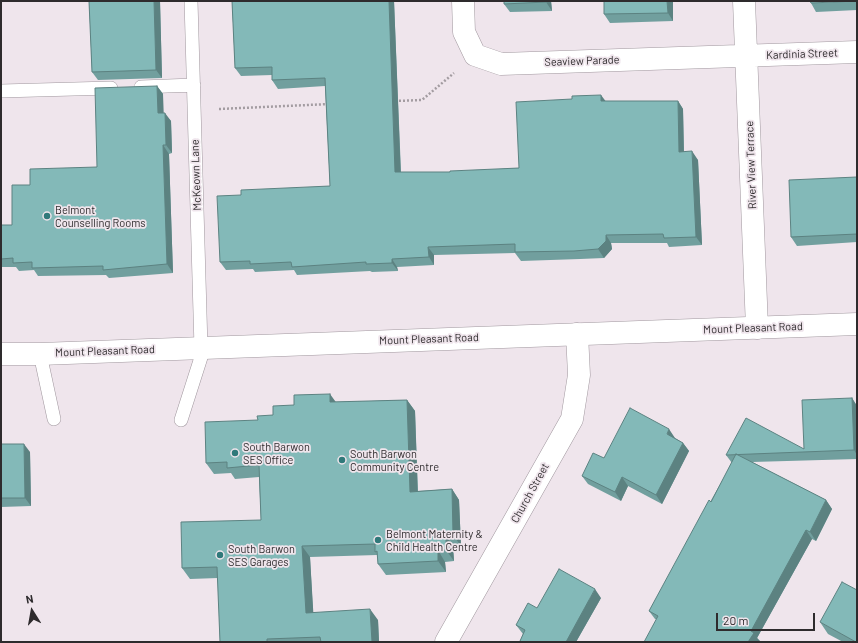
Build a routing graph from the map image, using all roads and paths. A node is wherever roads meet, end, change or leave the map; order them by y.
1 (191, 1) edge
2 (463, 1) edge
3 (744, 1) edge
4 (857, 52) edge
5 (475, 55) junction
6 (747, 56) junction
7 (194, 85) junction
8 (1, 91) edge
9 (390, 101) edge
10 (335, 103) edge
11 (194, 110) junction
12 (857, 324) edge
13 (757, 328) junction
14 (577, 334) junction
15 (203, 348) junction
16 (1, 354) edge
17 (40, 354) junction
18 (54, 419) dead end
19 (181, 420) dead end
20 (446, 642) edge

1 - 7 lane, McKeown Lane
2 - 5 street
3 - 6 street, River View Terrace
4 - 6 street, Kardinia Street
5 - 6 street, Seaview Parade
5 - 9 path
6 - 13 street, River View Terrace
7 - 8 lane
7 - 11 lane, McKeown Lane
10 - 11 path
11 - 15 lane, McKeown Lane
12 - 13 street, Mount Pleasant Road
13 - 14 street, Mount Pleasant Road
14 - 15 street, Mount Pleasant Road
14 - 20 street, Church Street
15 - 17 street, Mount Pleasant Road
15 - 19 lane, McKeown Lane
16 - 17 street, Mount Pleasant Road
17 - 18 lane

